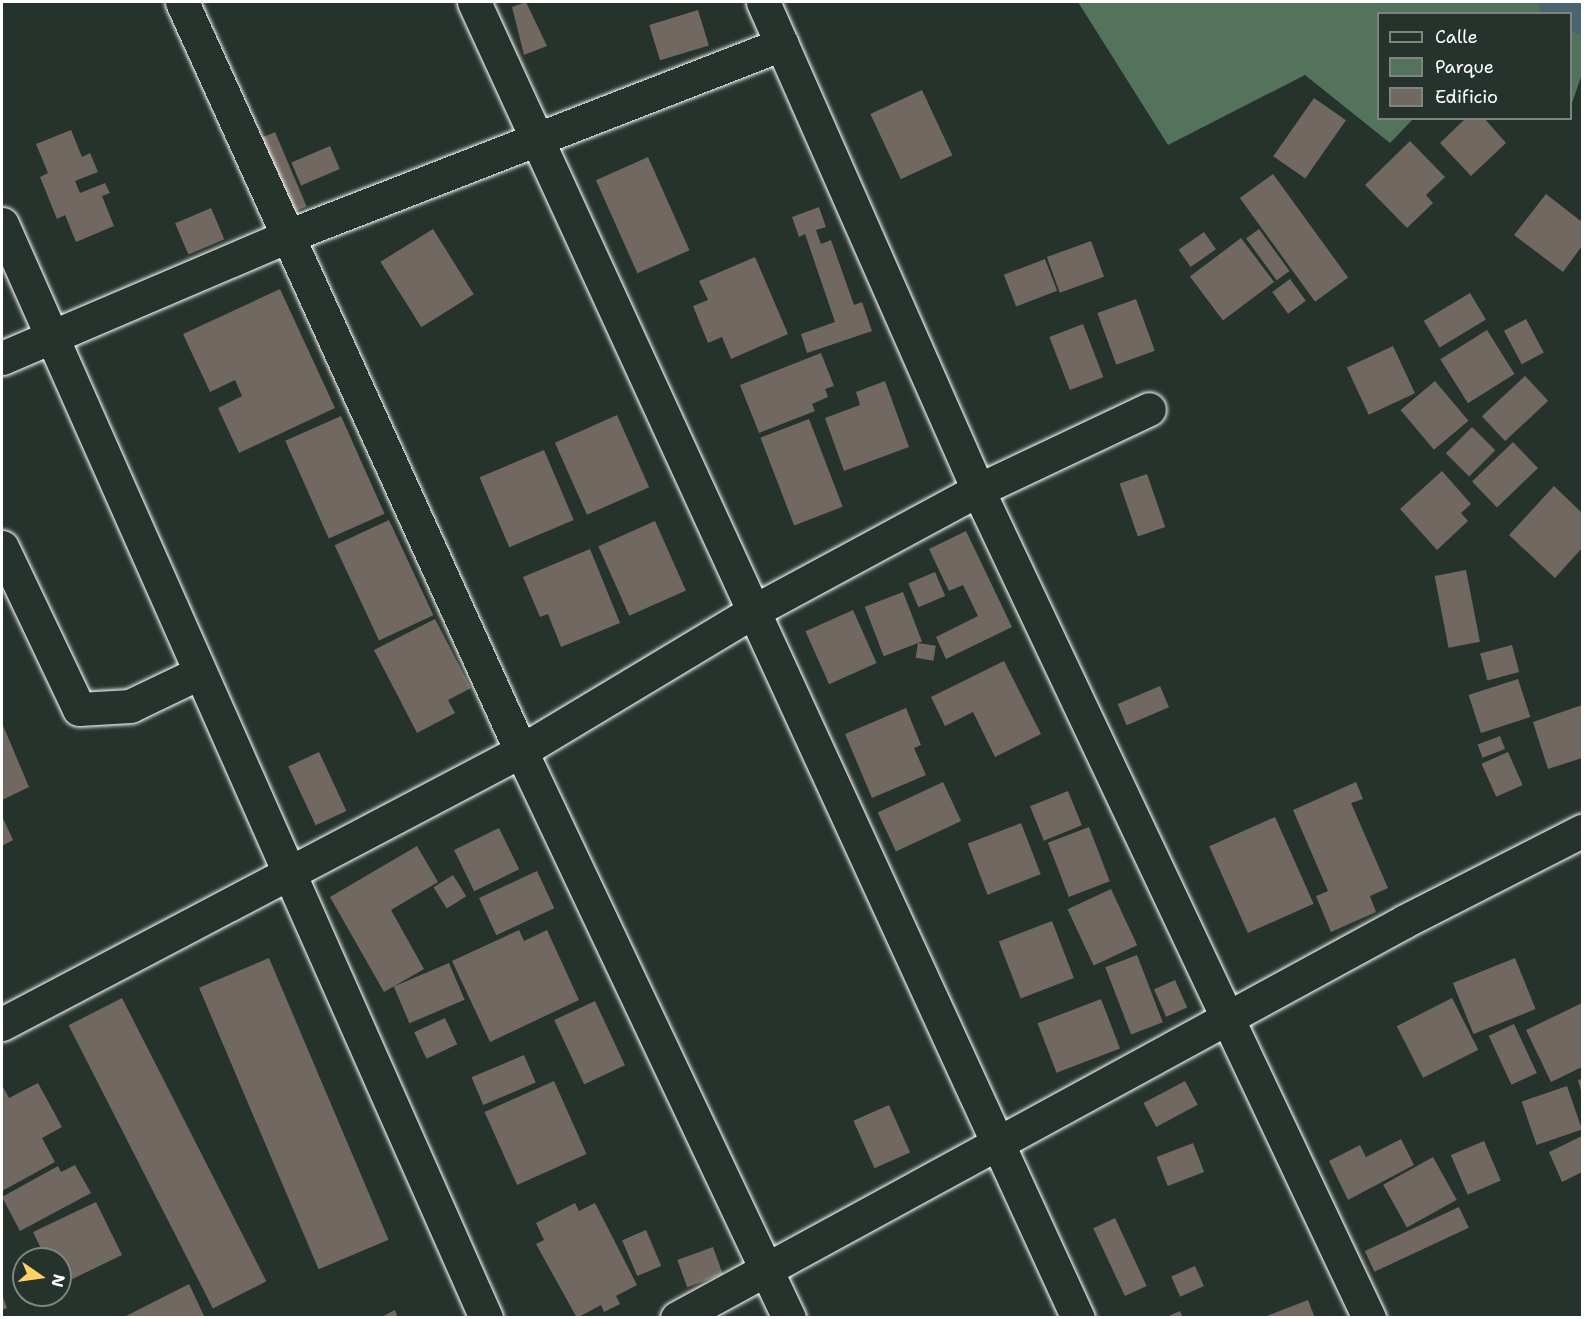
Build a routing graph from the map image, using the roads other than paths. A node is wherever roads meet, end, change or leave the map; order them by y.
1 (182, 2) edge
2 (474, 2) edge
3 (763, 2) edge
4 (783, 44) junction
5 (536, 140) junction
6 (2, 224) edge
7 (285, 237) junction
8 (53, 340) junction
9 (2, 358) edge
10 (1149, 409) dead end
11 (978, 490) junction
12 (2, 547) edge
13 (752, 612) junction
14 (199, 673) junction
15 (521, 751) junction
16 (1582, 831) edge
17 (287, 875) junction
18 (1227, 1018) junction
19 (2, 1024) edge
20 (997, 1142) junction
21 (767, 1269) junction
22 (486, 1317) edge
23 (677, 1317) edge
24 (789, 1317) edge
25 (1078, 1317) edge
26 (1369, 1317) edge

1 - 7 street
2 - 5 street
3 - 4 street
4 - 5 street
4 - 11 street
5 - 7 street
5 - 13 street
6 - 8 street
7 - 8 street
7 - 15 street
8 - 9 street
8 - 14 street
10 - 11 street
11 - 13 street
11 - 18 street
12 - 14 street
13 - 15 street
13 - 20 street
14 - 17 street
15 - 17 street
15 - 21 street
16 - 18 street
17 - 19 street
17 - 22 street
18 - 20 street
18 - 26 street
20 - 21 street
20 - 25 street
21 - 23 street
21 - 24 street

